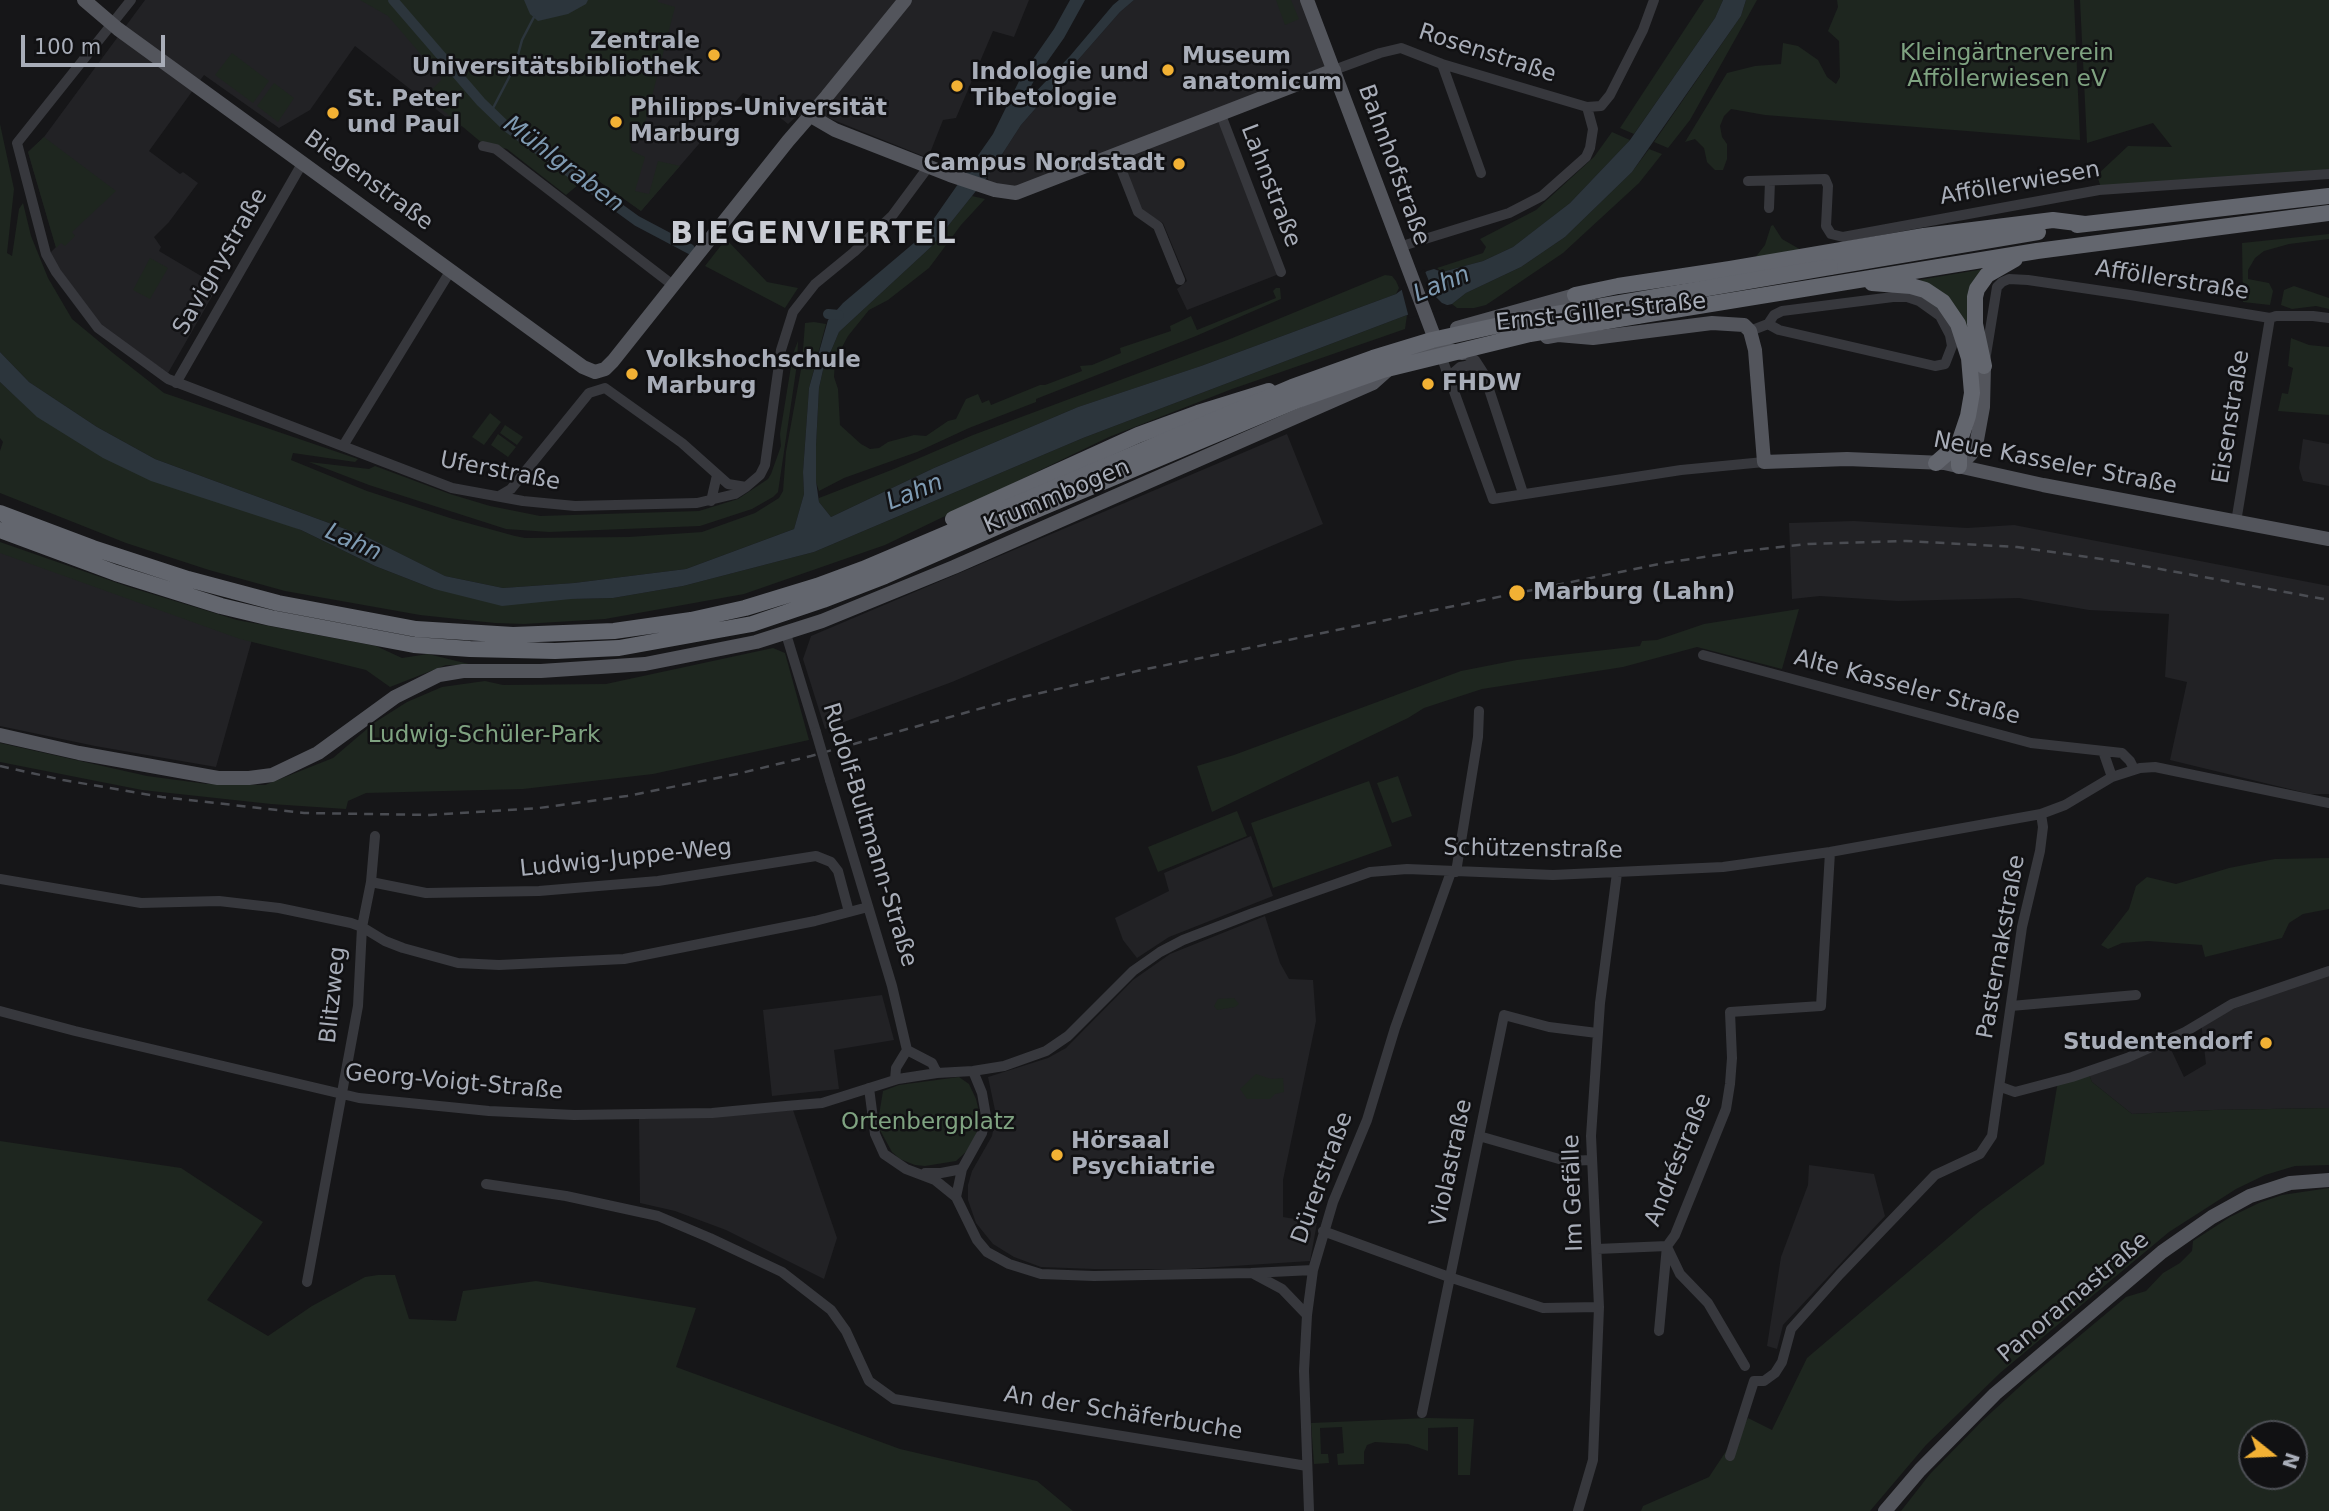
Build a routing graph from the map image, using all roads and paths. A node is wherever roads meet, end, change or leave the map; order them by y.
1 (84, 0) edge
2 (131, 0) edge
3 (905, 0) edge
4 (1307, 0) edge
5 (1654, 0) edge
6 (113, 24) junction
7 (1442, 64) junction
8 (1334, 71) junction
9 (1587, 107) junction
10 (1221, 115) junction
11 (811, 116) junction
12 (482, 146) dead end
13 (1116, 156) junction
14 (303, 162) junction
15 (929, 166) junction
16 (1481, 173) dead end
17 (2329, 174) edge
18 (1748, 181) dead end
19 (1770, 181) junction
20 (2329, 196) edge
21 (1769, 208) dead end
22 (2329, 213) edge
23 (2085, 224) junction
24 (1401, 251) junction
25 (2037, 251) junction
26 (451, 270) junction
27 (1281, 272) dead end
28 (1834, 277) junction
29 (1180, 280) dead end
30 (674, 286) junction
31 (1575, 295) junction
32 (2270, 318) junction
33 (2329, 318) edge
34 (1768, 324) junction
35 (1750, 331) junction
36 (1630, 333) junction
37 (1434, 337) junction
38 (1463, 353) junction
39 (1381, 359) junction
40 (1983, 366) junction
41 (1485, 374) junction
42 (176, 383) junction
43 (1452, 384) junction
44 (1343, 397) junction
45 (1977, 440) junction
46 (1959, 443) junction
47 (343, 446) junction
48 (1764, 462) junction
49 (1936, 463) junction
50 (1959, 466) junction
51 (1994, 474) junction
52 (717, 475) junction
53 (518, 479) junction
54 (746, 487) junction
55 (1563, 488) joint
56 (1523, 493) junction
57 (499, 496) junction
58 (711, 500) junction
59 (523, 501) junction
60 (1009, 507) junction
61 (1, 517) edge
62 (2236, 522) junction
63 (2329, 539) edge
64 (786, 634) junction
65 (1703, 655) dead end
66 (1479, 711) dead end
67 (0, 735) edge
68 (2102, 751) junction
69 (2134, 769) junction
70 (2112, 777) junction
71 (2329, 803) edge
72 (2041, 814) junction
73 (375, 836) dead end
74 (1830, 852) junction
75 (1453, 872) junction
76 (1617, 873) junction
77 (0, 879) edge
78 (371, 882) junction
79 (867, 907) junction
80 (849, 912) junction
81 (362, 927) junction
82 (2329, 971) edge
83 (2136, 995) dead end
84 (2011, 1006) junction
85 (0, 1011) edge
86 (1597, 1033) junction
87 (907, 1050) junction
88 (973, 1071) junction
89 (937, 1073) junction
90 (895, 1080) junction
91 (2001, 1087) junction
92 (869, 1088) junction
93 (342, 1094) junction
94 (1479, 1136) junction
95 (1592, 1160) junction
96 (962, 1169) junction
97 (918, 1173) junction
98 (2329, 1180) edge
99 (486, 1184) dead end
100 (956, 1197) junction
101 (1323, 1231) junction
102 (1667, 1246) junction
103 (1598, 1249) junction
104 (1313, 1269) junction
105 (1251, 1273) junction
106 (1450, 1277) junction
107 (307, 1282) dead end
108 (1599, 1307) junction
109 (1307, 1315) junction
110 (1659, 1331) dead end
111 (1745, 1366) dead end
112 (1422, 1413) dead end
113 (1730, 1456) dead end
114 (1307, 1466) junction
115 (1309, 1511) edge
116 (1577, 1511) edge
117 (1885, 1511) edge

1 - 6 main road, Biegenstraße
2 - 6 street
3 - 11 main road
4 - 8 main road, Bahnhofstraße
5 - 9 street
6 - 14 main road, Biegenstraße
6 - 42 street, Uferstraße
7 - 8 street, Rosenstraße
7 - 9 street, Rosenstraße
7 - 16 street
8 - 10 main road
8 - 24 main road, Bahnhofstraße
9 - 24 street
10 - 13 main road
10 - 27 street, Lahnstraße
11 - 15 main road
11 - 30 main road
12 - 30 street
13 - 15 main road
13 - 29 street
14 - 26 main road, Biegenstraße
14 - 42 street, Savignystraße
15 - 54 street
17 - 19 street, Afföllerwiesen
18 - 19 street, Afföllerwiesen
19 - 21 street
20 - 23 highway
22 - 25 highway
23 - 28 highway
23 - 31 highway
24 - 37 main road, Bahnhofstraße
25 - 28 highway
25 - 40 highway
26 - 30 main road, Biegenstraße
26 - 47 street
28 - 46 highway
28 - 60 highway, bridge
31 - 36 main road
31 - 37 main road
32 - 33 street, Afföllerstraße
32 - 40 street, Afföllerstraße
32 - 62 street, Eisenstraße
34 - 34 street
34 - 35 street
35 - 36 main road, Ernst-Giller-Straße
35 - 48 main road
36 - 38 main road, Ernst-Giller-Straße
37 - 38 main road, Ernst-Giller-Straße
37 - 39 main road, Krummbogen
37 - 43 street, Bahnhofstraße
37 - 44 main road, Krummbogen
38 - 41 street
39 - 44 main road, Krummbogen
39 - 60 highway
40 - 45 main road
41 - 43 street
41 - 56 street
42 - 47 street, Uferstraße
43 - 56 street, Bahnhofstraße
44 - 64 main road, Krummbogen
45 - 50 main road
45 - 51 main road
46 - 49 highway
46 - 50 highway
47 - 57 street, Uferstraße
48 - 49 main road, Neue Kasseler Straße
48 - 55 street, Neue Kasseler Straße
49 - 50 main road, Neue Kasseler Straße
50 - 51 main road, Neue Kasseler Straße
51 - 62 main road, Neue Kasseler Straße
52 - 53 street
52 - 54 street
52 - 58 street
53 - 57 street
53 - 59 street
54 - 58 street, Uferstraße
55 - 56 street, Bahnhofstraße
57 - 59 street, Uferstraße
58 - 59 street, Uferstraße
60 - 61 highway
60 - 61 highway
62 - 63 main road, Neue Kasseler Straße
64 - 67 main road, Krummbogen
64 - 79 street, Rudolf-Bultmann-Straße, bridge
65 - 68 street, Alte Kasseler Straße
66 - 75 street, Dürerstraße
68 - 69 street, Alte Kasseler Straße
68 - 70 street
69 - 70 street, Schützenstraße
69 - 71 street
70 - 72 street, Schützenstraße
72 - 74 street, Schützenstraße
72 - 84 street, Pasternakstraße
73 - 78 street, Blitzweg
74 - 76 street, Schützenstraße
74 - 102 street, Andréstraße
75 - 76 street, Schützenstraße
75 - 88 street, Schützenstraße
75 - 101 street, Dürerstraße
76 - 86 street, Im Gefälle
77 - 81 street
78 - 80 street, Ludwig-Juppe-Weg
78 - 81 street, Blitzweg
79 - 80 street
79 - 87 street, Rudolf-Bultmann-Straße
80 - 81 street
81 - 93 street, Blitzweg
82 - 91 street
83 - 84 street
84 - 91 street, Pasternakstraße
85 - 93 street, Georg-Voigt-Straße
86 - 94 street, Violastraße
86 - 95 street, Im Gefälle
87 - 89 street
87 - 90 street
88 - 89 street
88 - 96 street
89 - 90 street
90 - 92 street
91 - 113 street, Pasternakstraße
92 - 93 street, Georg-Voigt-Straße
92 - 97 street
93 - 107 street, Blitzweg
94 - 95 street
94 - 106 street, Violastraße
95 - 103 street, Im Gefälle
96 - 97 street
96 - 100 street
97 - 100 street
98 - 117 main road, Panoramastraße
99 - 114 street, An der Schäferbuche
100 - 105 street
101 - 104 street, Dürerstraße
101 - 106 street
102 - 103 street, Andréstraße
102 - 110 street, Andréstraße
102 - 111 street
103 - 108 street, Im Gefälle
104 - 105 street
104 - 109 street, Dürerstraße
105 - 109 street
106 - 108 street
106 - 112 street, Violastraße
108 - 116 street, Im Gefälle
109 - 114 street, Dürerstraße
114 - 115 street, Dürerstraße

